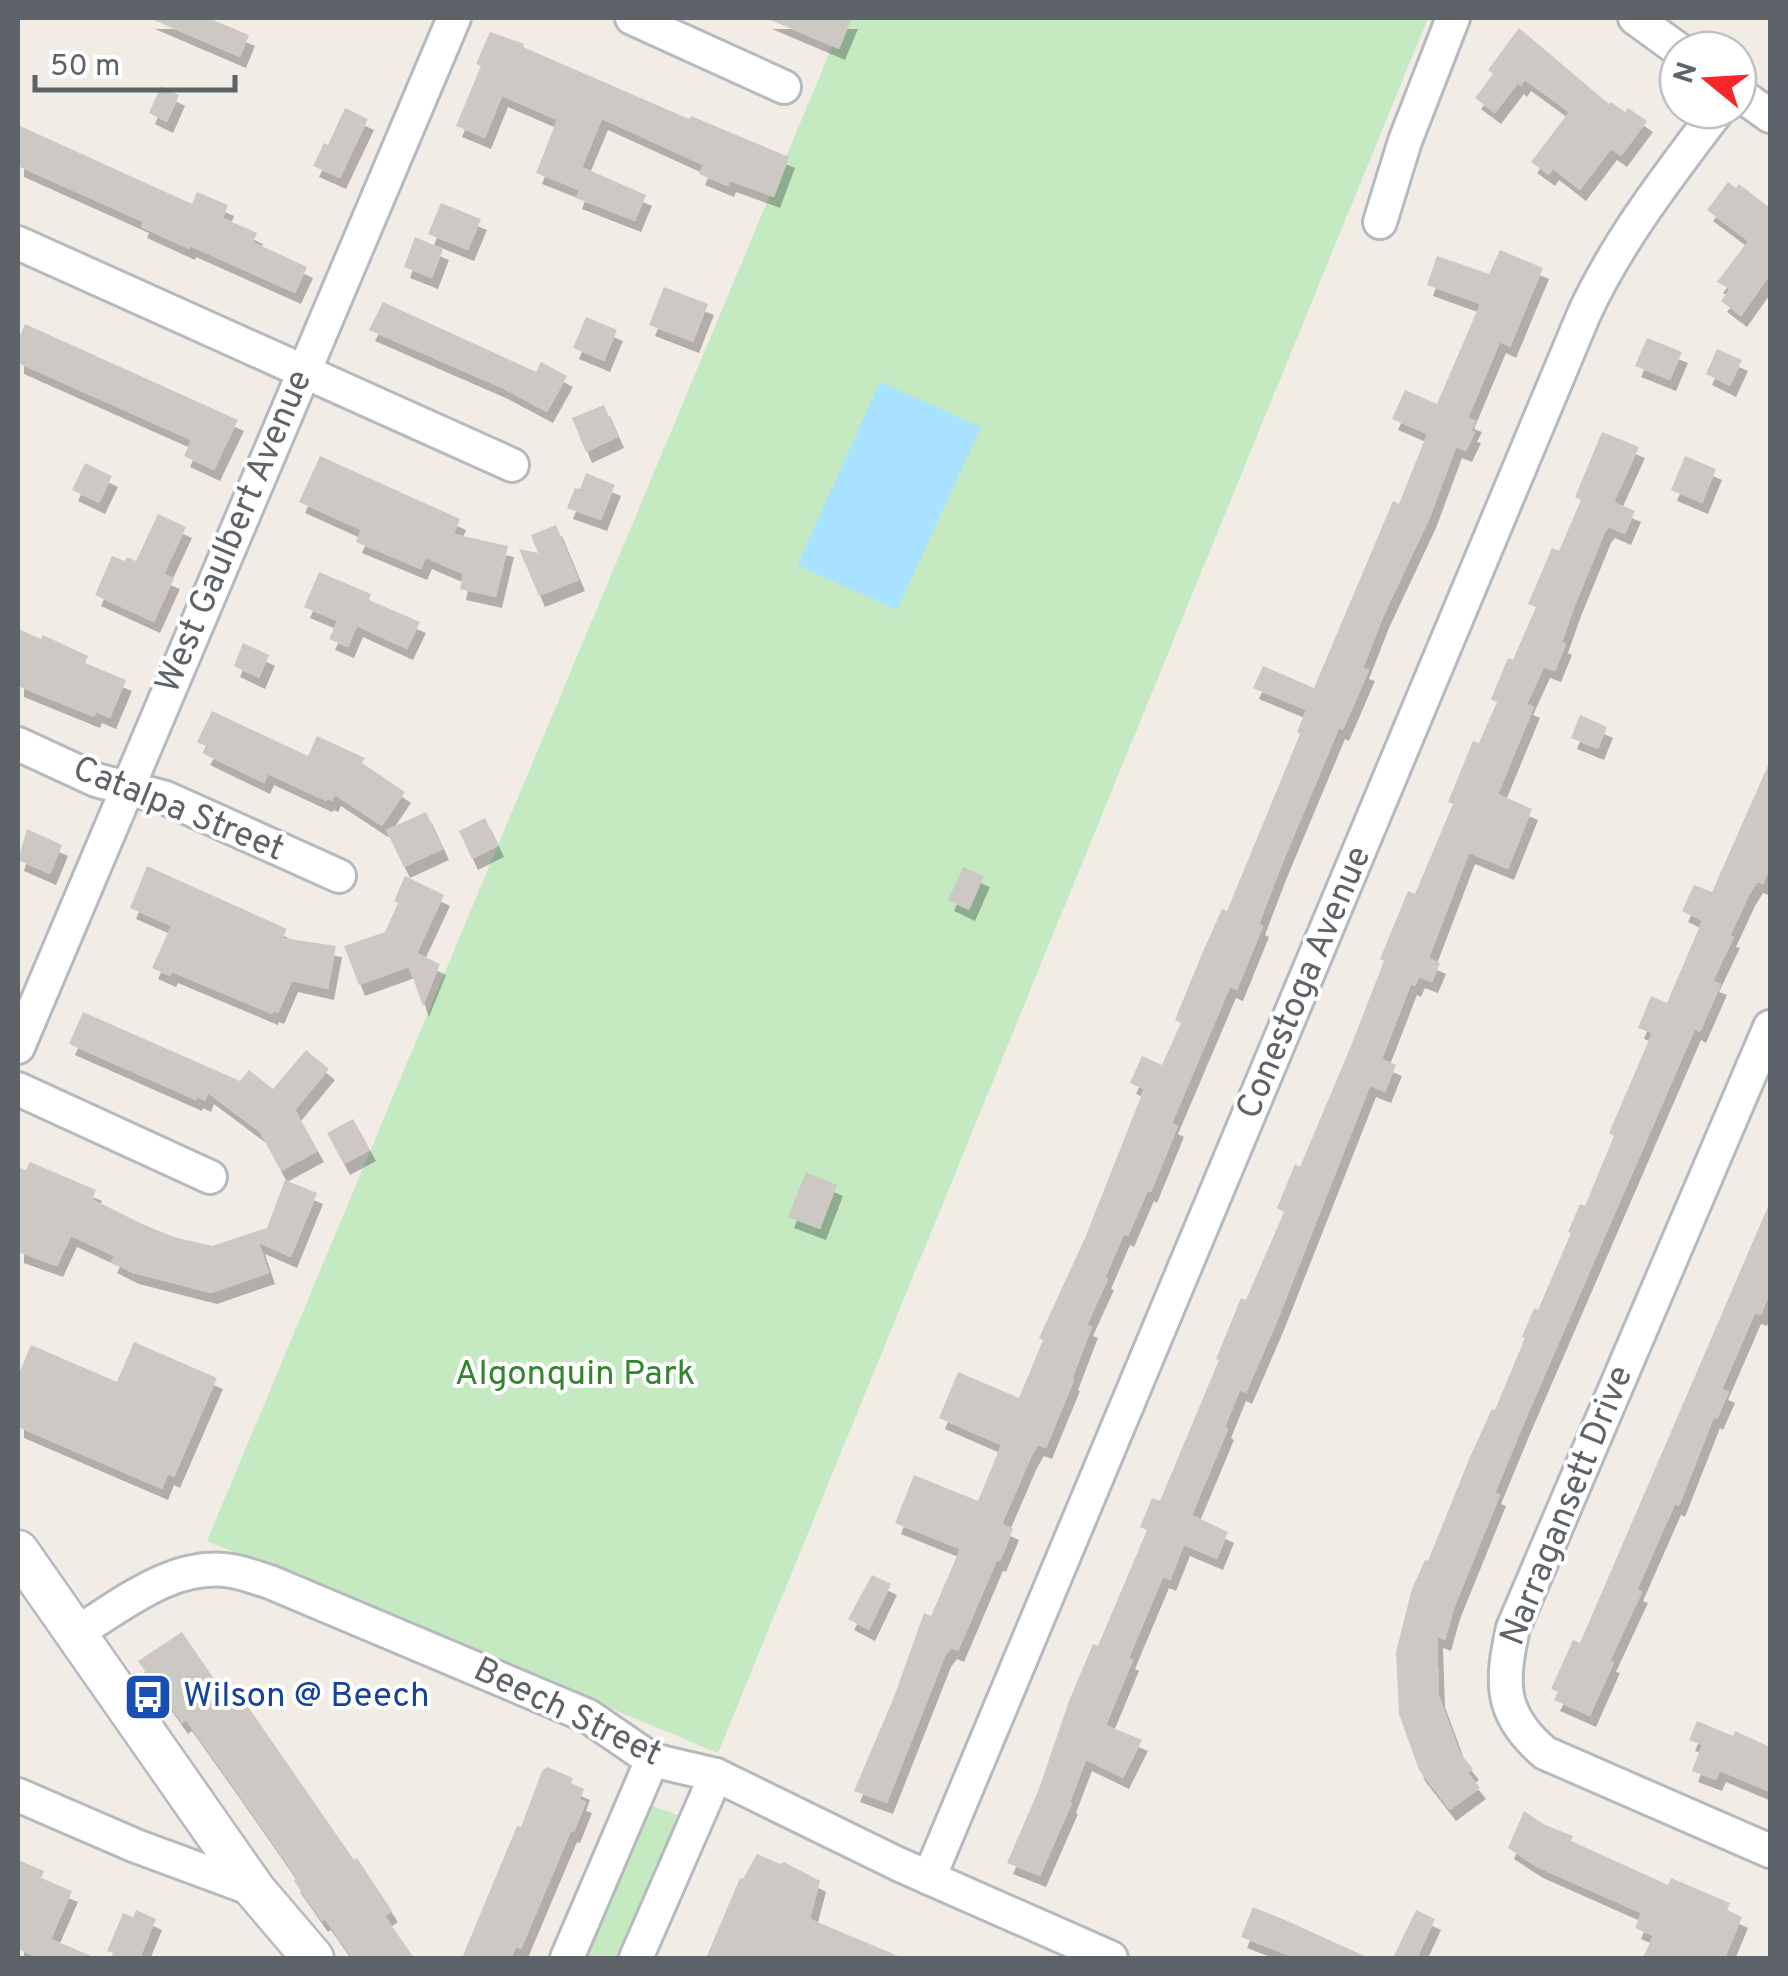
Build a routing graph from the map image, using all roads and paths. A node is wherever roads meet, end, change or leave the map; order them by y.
1 (454, 18) edge
2 (632, 18) edge
3 (1453, 18) edge
4 (1635, 18) edge
5 (1658, 35) edge
6 (784, 86) dead end
7 (1703, 130) edge
8 (1380, 222) dead end
9 (18, 243) edge
10 (304, 372) junction
11 (512, 466) dead end
12 (18, 744) edge
13 (127, 787) junction
14 (339, 876) dead end
15 (1770, 1027) edge
16 (18, 1047) edge
17 (18, 1088) edge
18 (210, 1177) dead end
19 (18, 1551) edge
20 (76, 1634) junction
21 (652, 1760) junction
22 (716, 1775) junction
23 (18, 1795) edge
24 (1770, 1851) edge
25 (930, 1878) junction
26 (255, 1890) junction
27 (290, 1958) edge
28 (313, 1958) edge
29 (567, 1958) edge
30 (636, 1958) edge
31 (1111, 1958) edge

1 - 10 street, West Gaulbert Avenue
2 - 6 street
3 - 8 street
4 - 5 street
7 - 25 street, Conestoga Avenue
9 - 10 street
10 - 11 street
10 - 13 street, West Gaulbert Avenue
12 - 13 street, Catalpa Street
13 - 14 street, Catalpa Street
13 - 16 street, West Gaulbert Avenue
15 - 24 street, Narragansett Drive
17 - 18 street
19 - 20 street
20 - 21 street, Beech Street
20 - 26 street
21 - 22 street, Beech Street
21 - 29 street
22 - 25 street, Beech Street
22 - 30 street
23 - 26 street
25 - 31 street, Beech Street
26 - 27 street
26 - 28 street

